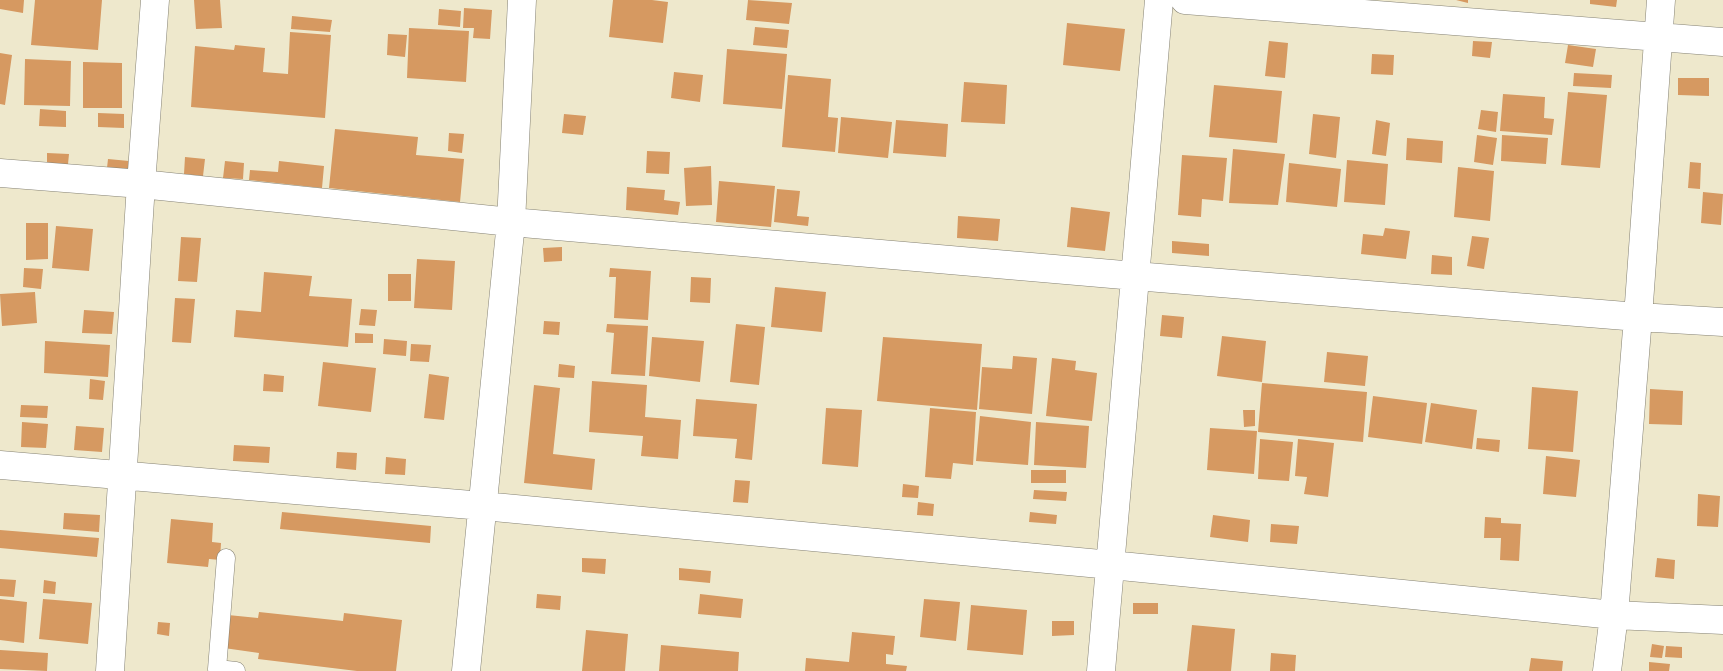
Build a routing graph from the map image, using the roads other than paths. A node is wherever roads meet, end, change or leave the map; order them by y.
1 (155, 0) edge
2 (522, 0) edge
3 (1159, 0) edge
4 (1184, 0) edge
5 (1661, 0) edge
6 (1658, 36) junction
7 (1723, 42) edge
8 (0, 173) edge
9 (140, 184) junction
10 (511, 222) junction
11 (1136, 276) junction
12 (1638, 317) junction
13 (1723, 322) edge
14 (0, 465) edge
15 (123, 475) junction
16 (483, 506) junction
17 (226, 558) dead end
18 (1111, 565) junction
19 (1614, 615) junction
20 (1723, 620) edge
21 (110, 671) edge
22 (236, 671) edge
23 (466, 671) edge
24 (1101, 671) edge
25 (1607, 671) edge

1 - 9 street
2 - 10 street
3 - 11 street
4 - 6 street
5 - 6 street
6 - 7 street
6 - 12 street
8 - 9 street
9 - 10 street
9 - 15 street
10 - 11 street
10 - 16 street
11 - 12 street
11 - 18 street
12 - 13 street
12 - 19 street
14 - 15 street
15 - 16 street
15 - 21 street
16 - 18 street
16 - 23 street
17 - 22 lane
18 - 19 street
18 - 24 street
19 - 20 street
19 - 25 street

